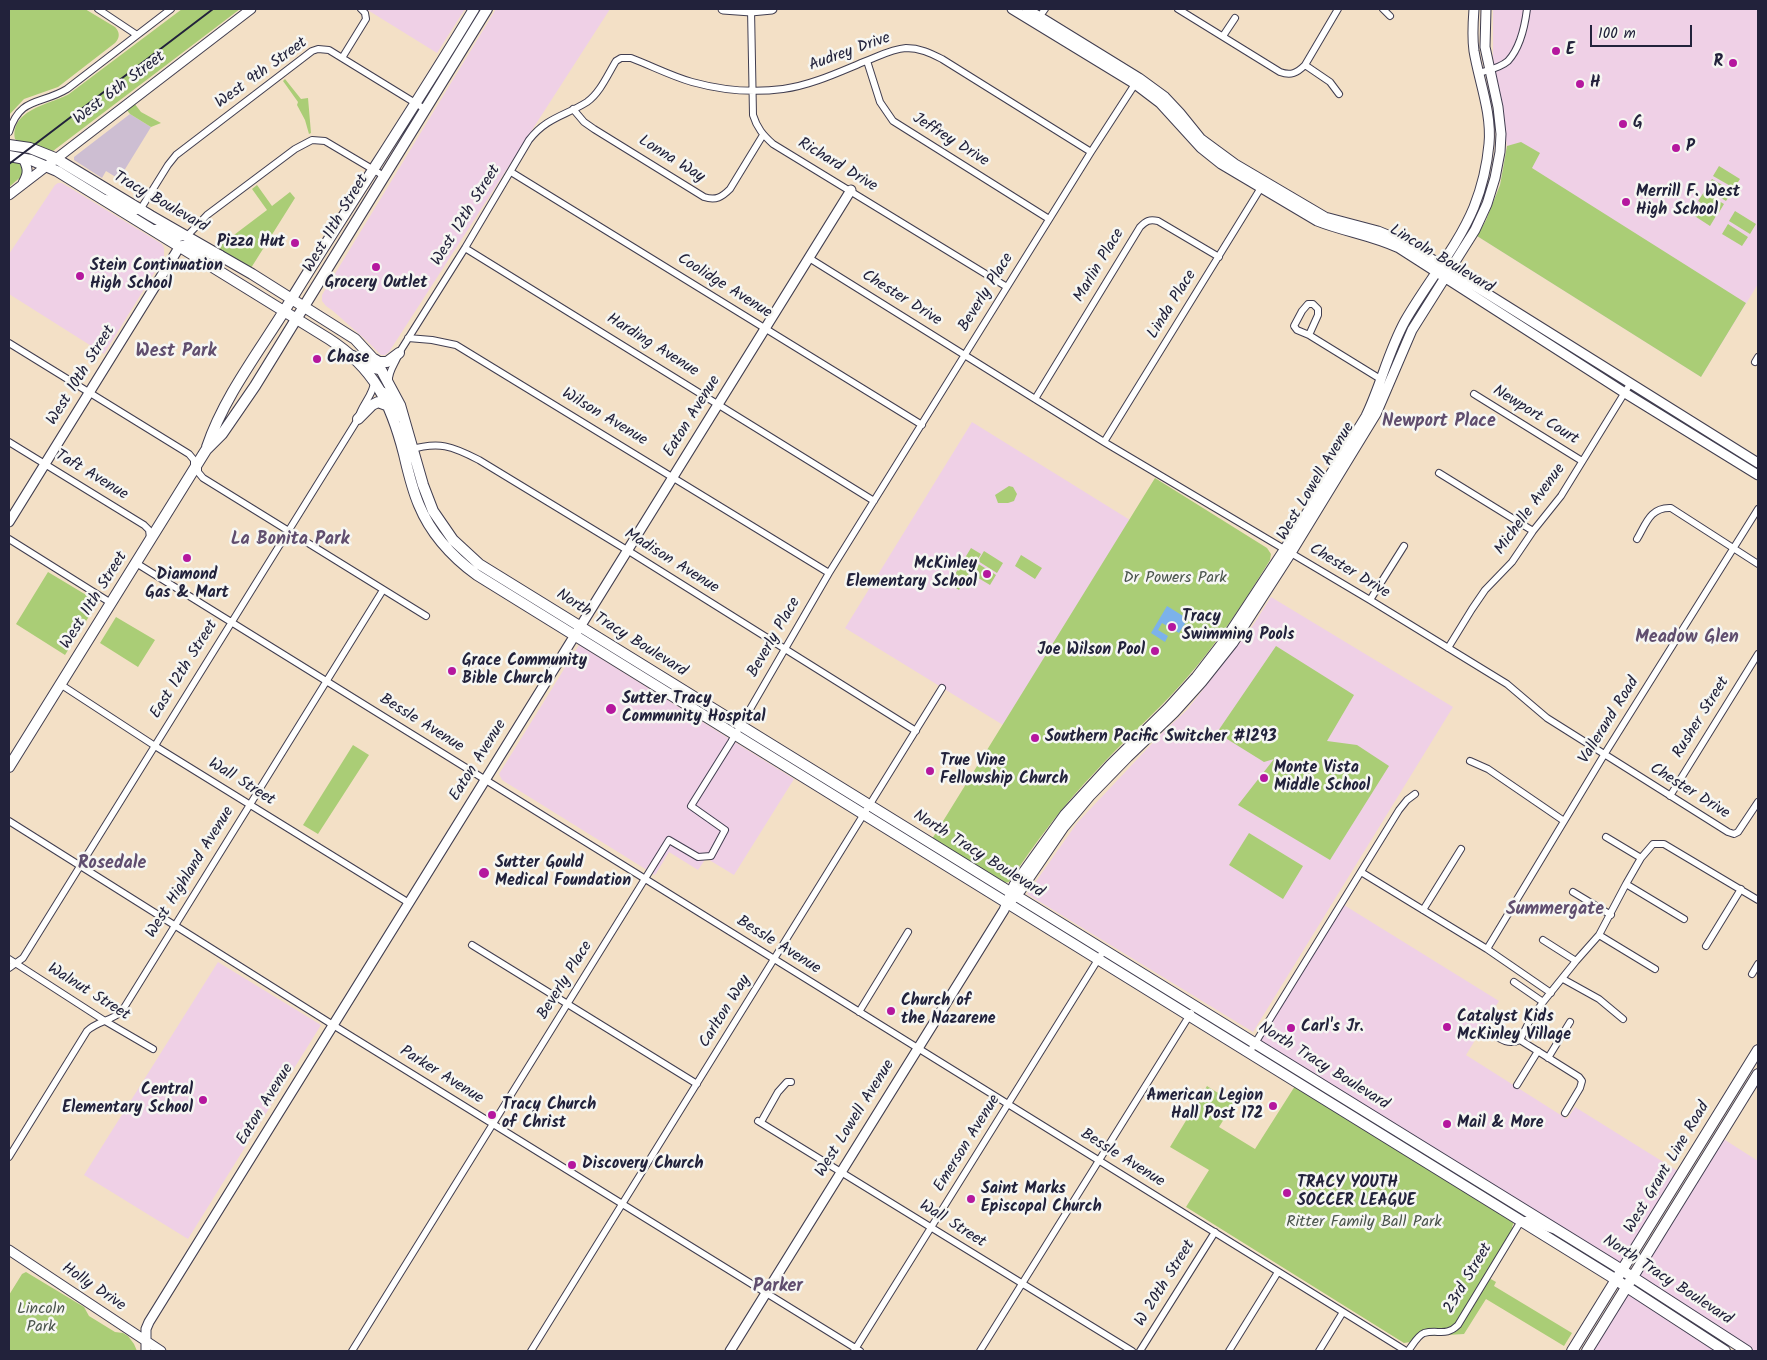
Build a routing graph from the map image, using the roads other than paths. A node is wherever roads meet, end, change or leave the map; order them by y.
1 (98, 9) edge
2 (171, 9) edge
3 (251, 9) edge
4 (361, 9) edge
5 (474, 9) edge
6 (487, 9) edge
7 (723, 9) edge
8 (772, 9) edge
9 (1012, 9) edge
10 (1027, 9) edge
11 (1178, 9) edge
12 (1338, 9) edge
13 (1383, 9) edge
14 (1474, 9) edge
15 (1486, 9) edge
16 (1527, 9) edge
17 (751, 10) edge
18 (1040, 16) edge
19 (1390, 16) dead end
20 (1235, 18) dead end
21 (137, 35) junction
22 (1223, 36) junction
23 (342, 58) junction
24 (866, 61) junction
25 (1304, 65) junction
26 (1490, 70) junction
27 (1479, 73) junction
28 (1137, 81) junction
29 (752, 91) junction
30 (1338, 94) dead end
31 (421, 106) junction
32 (573, 109) junction
33 (9, 132) edge
34 (762, 135) junction
35 (9, 145) edge
36 (1091, 152) junction
37 (9, 156) edge
38 (23, 158) junction
39 (55, 158) junction
40 (46, 166) junction
41 (374, 170) junction
42 (511, 172) junction
43 (384, 176) junction
44 (21, 185) junction
45 (1263, 185) junction
46 (851, 190) junction
47 (9, 195) edge
48 (100, 197) junction
49 (140, 210) junction
50 (1049, 219) junction
51 (150, 228) junction
52 (187, 236) junction
53 (180, 246) junction
54 (465, 248) junction
55 (220, 255) junction
56 (1219, 257) junction
57 (809, 258) junction
58 (1438, 268) junction
59 (1447, 274) junction
60 (1007, 287) junction
61 (292, 298) junction
62 (304, 306) junction
63 (284, 311) junction
64 (297, 319) junction
65 (765, 329) junction
66 (1309, 334) junction
67 (408, 338) junction
68 (9, 343) edge
69 (347, 351) junction
70 (399, 353) junction
71 (964, 355) junction
72 (374, 358) junction
73 (387, 371) junction
74 (1381, 379) junction
75 (1390, 384) junction
76 (1630, 384) junction
77 (375, 387) junction
78 (89, 392) junction
79 (1625, 393) junction
80 (1474, 394) dead end
81 (1035, 399) junction
82 (719, 404) junction
83 (389, 406) junction
84 (358, 418) junction
85 (406, 424) junction
86 (922, 425) junction
87 (9, 442) edge
88 (1104, 442) junction
89 (206, 450) junction
90 (408, 450) junction
91 (1582, 461) junction
92 (44, 464) junction
93 (1758, 464) edge
94 (196, 466) junction
95 (1439, 473) dead end
96 (1758, 474) edge
97 (673, 476) junction
98 (874, 501) junction
99 (1758, 509) edge
100 (9, 522) edge
101 (289, 530) junction
102 (1533, 531) junction
103 (1637, 539) dead end
104 (9, 540) edge
105 (150, 540) junction
106 (1404, 546) dead end
107 (1734, 548) junction
108 (627, 550) junction
109 (1287, 552) junction
110 (136, 563) junction
111 (1758, 564) edge
112 (829, 573) junction
113 (383, 590) junction
114 (1370, 600) junction
115 (111, 603) junction
116 (426, 616) dead end
117 (231, 622) junction
118 (578, 631) junction
119 (1448, 648) junction
120 (784, 649) junction
121 (1758, 654) edge
122 (326, 681) junction
123 (60, 684) junction
124 (942, 688) dead end
125 (738, 730) junction
126 (916, 731) junction
127 (155, 746) junction
128 (1604, 755) junction
129 (1470, 761) dead end
130 (9, 767) edge
131 (485, 780) junction
132 (1415, 794) dead end
133 (1670, 796) junction
134 (1758, 802) edge
135 (250, 805) junction
136 (868, 810) junction
137 (9, 821) edge
138 (1564, 821) junction
139 (1606, 837) dead end
140 (1461, 849) dead end
141 (1641, 858) junction
142 (80, 867) junction
143 (1361, 872) junction
144 (646, 879) junction
145 (1626, 884) junction
146 (1740, 889) junction
147 (1573, 892) dead end
148 (1011, 897) junction
149 (1758, 900) edge
150 (409, 903) junction
151 (1423, 910) junction
152 (1611, 915) junction
153 (1684, 919) dead end
154 (174, 926) junction
155 (908, 932) dead end
156 (1599, 935) junction
157 (1543, 940) dead end
158 (472, 945) dead end
159 (1706, 946) dead end
160 (1487, 949) junction
161 (1101, 955) junction
162 (9, 959) edge
163 (775, 960) junction
164 (1576, 961) junction
165 (16, 963) junction
166 (1758, 964) edge
167 (9, 968) edge
168 (1655, 969) dead end
169 (1752, 974) dead end
170 (1563, 979) junction
171 (1514, 982) dead end
172 (1551, 993) junction
173 (1543, 1002) junction
174 (567, 1004) junction
175 (1192, 1011) junction
176 (859, 1012) junction
177 (1623, 1019) dead end
178 (105, 1021) junction
179 (1570, 1022) dead end
180 (333, 1025) junction
181 (1486, 1030) dead end
182 (1520, 1040) junction
183 (1255, 1043) junction
184 (153, 1049) dead end
185 (918, 1049) junction
186 (1758, 1050) edge
187 (1538, 1051) junction
188 (1249, 1053) junction
189 (1548, 1058) junction
190 (1758, 1074) edge
191 (791, 1082) dead end
192 (697, 1084) junction
193 (1517, 1085) dead end
194 (1735, 1087) junction
195 (1008, 1104) junction
196 (1565, 1113) dead end
197 (1733, 1114) junction
198 (493, 1125) junction
199 (11, 1149) edge
200 (9, 1157) edge
201 (1099, 1160) junction
202 (841, 1172) junction
203 (623, 1204) junction
204 (1521, 1221) junction
205 (931, 1228) junction
206 (1558, 1230) junction
207 (1215, 1232) junction
208 (9, 1250) edge
209 (1623, 1270) junction
210 (1278, 1272) junction
211 (1634, 1277) junction
212 (1617, 1280) junction
213 (1022, 1284) junction
214 (1628, 1287) junction
215 (766, 1293) junction
216 (1344, 1312) junction
217 (146, 1347) edge
218 (857, 1350) edge
219 (161, 1351) edge
220 (352, 1351) edge
221 (532, 1351) edge
222 (730, 1351) edge
223 (980, 1351) edge
224 (1132, 1351) edge
225 (1140, 1351) edge
226 (1229, 1351) edge
227 (1319, 1351) edge
228 (1407, 1351) edge
229 (1572, 1351) edge
230 (1587, 1351) edge
231 (1726, 1351) edge
232 (1747, 1351) edge

1 - 21 street
2 - 21 street
3 - 39 street, West 6th Street
4 - 23 street
5 - 31 main road, West 11th Street
6 - 31 main road, West 11th Street
7 - 17 street
8 - 17 street
9 - 18 street, Lincoln Boulevard
10 - 18 street, Lincoln Boulevard
11 - 22 street
12 - 25 street
13 - 19 street
14 - 27 street, West Lowell Avenue
15 - 26 street, West Lowell Avenue
16 - 26 street
17 - 29 street
18 - 28 street, Lincoln Boulevard
20 - 22 street
21 - 33 street
22 - 25 street
23 - 31 street, West 9th Street
23 - 49 street, West 9th Street
24 - 29 street, Audrey Drive
24 - 36 street, Audrey Drive
24 - 50 street, Jeffrey Drive
25 - 30 street
26 - 27 street
26 - 59 street, West Lowell Avenue
27 - 58 street, West Lowell Avenue
28 - 36 street, Beverly Place
28 - 45 street, Lincoln Boulevard
29 - 32 street, Audrey Drive
29 - 34 street
31 - 41 main road, West 11th Street
31 - 43 main road, West 11th Street
32 - 34 street, Lonna Way
32 - 42 street, West 12th Street
34 - 46 street, Richard Drive
35 - 39 main road, Tracy Boulevard
36 - 50 street, Beverly Place
37 - 38 main road, Tracy Boulevard
38 - 40 main road, Tracy Boulevard
38 - 44 street
39 - 40 street, West 6th Street
39 - 49 main road, Tracy Boulevard
40 - 44 street, West 6th Street
40 - 48 main road, Tracy Boulevard
41 - 43 street
41 - 52 street
41 - 61 main road, West 11th Street
42 - 54 street, West 12th Street
42 - 65 street, Coolidge Avenue
43 - 62 main road, West 11th Street
44 - 47 street, West 6th Street
45 - 56 street, Linda Place
45 - 58 street, Lincoln Boulevard
46 - 57 street, Eaton Avenue
46 - 60 street, Richard Drive
48 - 49 street
48 - 51 main road, Tracy Boulevard
49 - 52 main road, Tracy Boulevard
50 - 60 street, Beverly Place
51 - 52 street
51 - 53 main road, Tracy Boulevard
52 - 55 main road, Tracy Boulevard
53 - 55 street
53 - 63 main road, Tracy Boulevard
53 - 78 street, West 10th Street
54 - 67 street, West 12th Street
54 - 82 street, Harding Avenue
55 - 61 main road, Tracy Boulevard
56 - 81 street, Marlin Place
56 - 88 street, Linda Place
57 - 65 street, Eaton Avenue
57 - 71 street, Chester Drive
58 - 59 street, Lincoln Boulevard
58 - 74 street, West Lowell Avenue
59 - 75 street, West Lowell Avenue
59 - 76 street, Lincoln Boulevard
59 - 79 street, Lincoln Boulevard
60 - 71 street, Beverly Place
61 - 62 main road, North Tracy Boulevard
61 - 63 main road, West 11th Street
62 - 64 main road, West 11th Street
62 - 72 main road, North Tracy Boulevard
63 - 64 main road, North Tracy Boulevard
63 - 89 main road, West 11th Street
64 - 69 main road, North Tracy Boulevard
64 - 89 main road, West 11th Street
65 - 82 street, Eaton Avenue
65 - 86 street, Coolidge Avenue
66 - 66 street
66 - 74 street
67 - 70 street, West 12th Street
67 - 97 street, Wilson Avenue
68 - 78 street
69 - 73 street
69 - 77 main road, North Tracy Boulevard
70 - 72 main road
70 - 73 street
71 - 81 street, Chester Drive
71 - 86 street, Beverly Place
72 - 73 main road, North Tracy Boulevard
73 - 85 main road, North Tracy Boulevard
74 - 75 street
74 - 109 street, West Lowell Avenue
75 - 109 street, West Lowell Avenue
76 - 79 street, Michelle Avenue
76 - 93 street, Lincoln Boulevard
77 - 83 main road, North Tracy Boulevard
77 - 84 street, East 12th Street
77 - 85 street
78 - 92 street, West 10th Street
78 - 94 street
79 - 91 street, Michelle Avenue
79 - 96 street, Lincoln Boulevard
80 - 91 street, Newport Court
81 - 88 street, Chester Drive
82 - 97 street, Eaton Avenue
82 - 98 street, Harding Avenue
83 - 84 main road
83 - 90 main road, North Tracy Boulevard
84 - 101 street, East 12th Street
85 - 90 main road, North Tracy Boulevard
86 - 98 street, Beverly Place
87 - 92 street, Taft Avenue
88 - 109 street, Chester Drive
89 - 94 main road, West 11th Street
90 - 108 street, Madison Avenue
90 - 118 main road, North Tracy Boulevard
91 - 102 street, Michelle Avenue
92 - 100 street, West 10th Street
92 - 105 street, Taft Avenue
94 - 101 street
94 - 105 main road, West 11th Street
95 - 102 street
97 - 108 street, Eaton Avenue
97 - 112 street, Wilson Avenue
98 - 112 street, Beverly Place
99 - 107 street, Vallerand Road
101 - 113 street
101 - 117 street, East 12th Street
102 - 119 street, Michelle Avenue
103 - 107 street
104 - 115 street
105 - 110 main road, West 11th Street
106 - 114 street
107 - 111 street
107 - 128 street, Vallerand Road
108 - 118 street, Eaton Avenue
108 - 120 street, Madison Avenue
109 - 114 street, Chester Drive
109 - 148 street, West Lowell Avenue
110 - 115 main road, West 11th Street
110 - 117 street, Bessle Avenue
112 - 120 street, Beverly Place
113 - 116 street
113 - 122 street, West Highland Avenue
114 - 119 street, Chester Drive
115 - 123 main road, West 11th Street
117 - 122 street, Bessle Avenue
117 - 127 street, East 12th Street
118 - 125 main road, North Tracy Boulevard
118 - 131 street, Eaton Avenue
119 - 128 street, Chester Drive
120 - 125 street, Beverly Place
120 - 126 street, Madison Avenue
121 - 133 street, Rusher Street
122 - 131 street, Bessle Avenue
122 - 135 street, West Highland Avenue
123 - 127 street, Wall Street
123 - 130 main road, West 11th Street
124 - 126 street, Carlton Way
125 - 136 main road, North Tracy Boulevard
125 - 144 street, Beverly Place
126 - 136 street, Carlton Way
127 - 135 street, Wall Street
127 - 142 street, East 12th Street
128 - 133 street, Chester Drive
128 - 138 street, Vallerand Road
129 - 138 street
131 - 144 street, Bessle Avenue
131 - 150 street, Eaton Avenue
132 - 143 street
133 - 134 street, Chester Drive
135 - 150 street, Wall Street
135 - 154 street, West Highland Avenue
136 - 148 main road, North Tracy Boulevard
136 - 163 street, Carlton Way
137 - 142 street, Parker Avenue
138 - 160 street, Vallerand Road
139 - 141 street
140 - 151 street
141 - 145 street
141 - 146 street
142 - 154 street, Parker Avenue
142 - 165 street, East 12th Street
143 - 151 street
143 - 183 street
144 - 163 street, Bessle Avenue
144 - 174 street, Beverly Place
145 - 152 street
145 - 153 street
146 - 149 street
146 - 159 street
147 - 152 street
148 - 161 main road, North Tracy Boulevard
148 - 185 street, West Lowell Avenue
150 - 180 street, Eaton Avenue
151 - 160 street
152 - 156 street
154 - 178 street, West Highland Avenue
154 - 180 street, Parker Avenue
155 - 176 street
156 - 164 street
156 - 168 street
157 - 164 street
158 - 174 street
160 - 172 street
161 - 175 main road, North Tracy Boulevard
161 - 195 street, Emerson Avenue
162 - 165 street, Walnut Street
163 - 176 street, Bessle Avenue
163 - 192 street, Carlton Way
164 - 170 street
165 - 167 street, East 12th Street
165 - 178 street, Walnut Street
166 - 169 street
170 - 172 street
170 - 177 street
171 - 173 street
172 - 173 street
173 - 182 street
174 - 192 street
174 - 198 street, Beverly Place
175 - 183 main road, North Tracy Boulevard
175 - 188 main road, North Tracy Boulevard
175 - 201 street
176 - 185 street, Bessle Avenue
178 - 184 street, Walnut Street
178 - 199 street, West Highland Avenue
179 - 189 street
180 - 198 street, Parker Avenue
180 - 217 street, Eaton Avenue
181 - 182 street
182 - 187 street
183 - 188 street
183 - 206 main road, North Tracy Boulevard
185 - 195 street, Bessle Avenue
185 - 202 street, West Lowell Avenue
186 - 194 main road, West Grant Line Road
187 - 189 street
187 - 193 street
188 - 204 main road, North Tracy Boulevard
189 - 196 street
190 - 197 main road, West Grant Line Road
191 - 202 street, Wall Street
192 - 203 street, Carlton Way
194 - 197 main road
194 - 209 main road, West Grant Line Road
195 - 201 street, Bessle Avenue
195 - 205 street, Emerson Avenue
197 - 211 main road, West Grant Line Road
198 - 203 street, Parker Avenue
198 - 220 street, Beverly Place
199 - 200 street, West Highland Avenue
201 - 207 street, Bessle Avenue
201 - 213 street
202 - 205 street, Wall Street
202 - 215 street, West Lowell Avenue
203 - 215 street, Parker Avenue
203 - 221 street, Carlton Way
204 - 206 street
204 - 212 main road, North Tracy Boulevard
204 - 228 street, 23rd Street
205 - 213 street, Wall Street
205 - 218 street, Emerson Avenue
206 - 209 main road, North Tracy Boulevard
207 - 210 street, Bessle Avenue
207 - 225 street, W 20th Street
208 - 217 street, Holly Drive
209 - 211 main road, North Tracy Boulevard
209 - 212 main road, West Grant Line Road
210 - 216 street, Bessle Avenue
210 - 226 street
211 - 214 main road, West Grant Line Road
211 - 232 main road, North Tracy Boulevard
212 - 214 main road, North Tracy Boulevard
212 - 229 main road, West Grant Line Road
213 - 223 street
213 - 224 street, Wall Street
214 - 230 main road, West Grant Line Road
214 - 231 main road, North Tracy Boulevard
215 - 218 street, Parker Avenue
215 - 222 street, West Lowell Avenue
216 - 227 street
216 - 228 street, Bessle Avenue
217 - 219 street, Holly Drive

